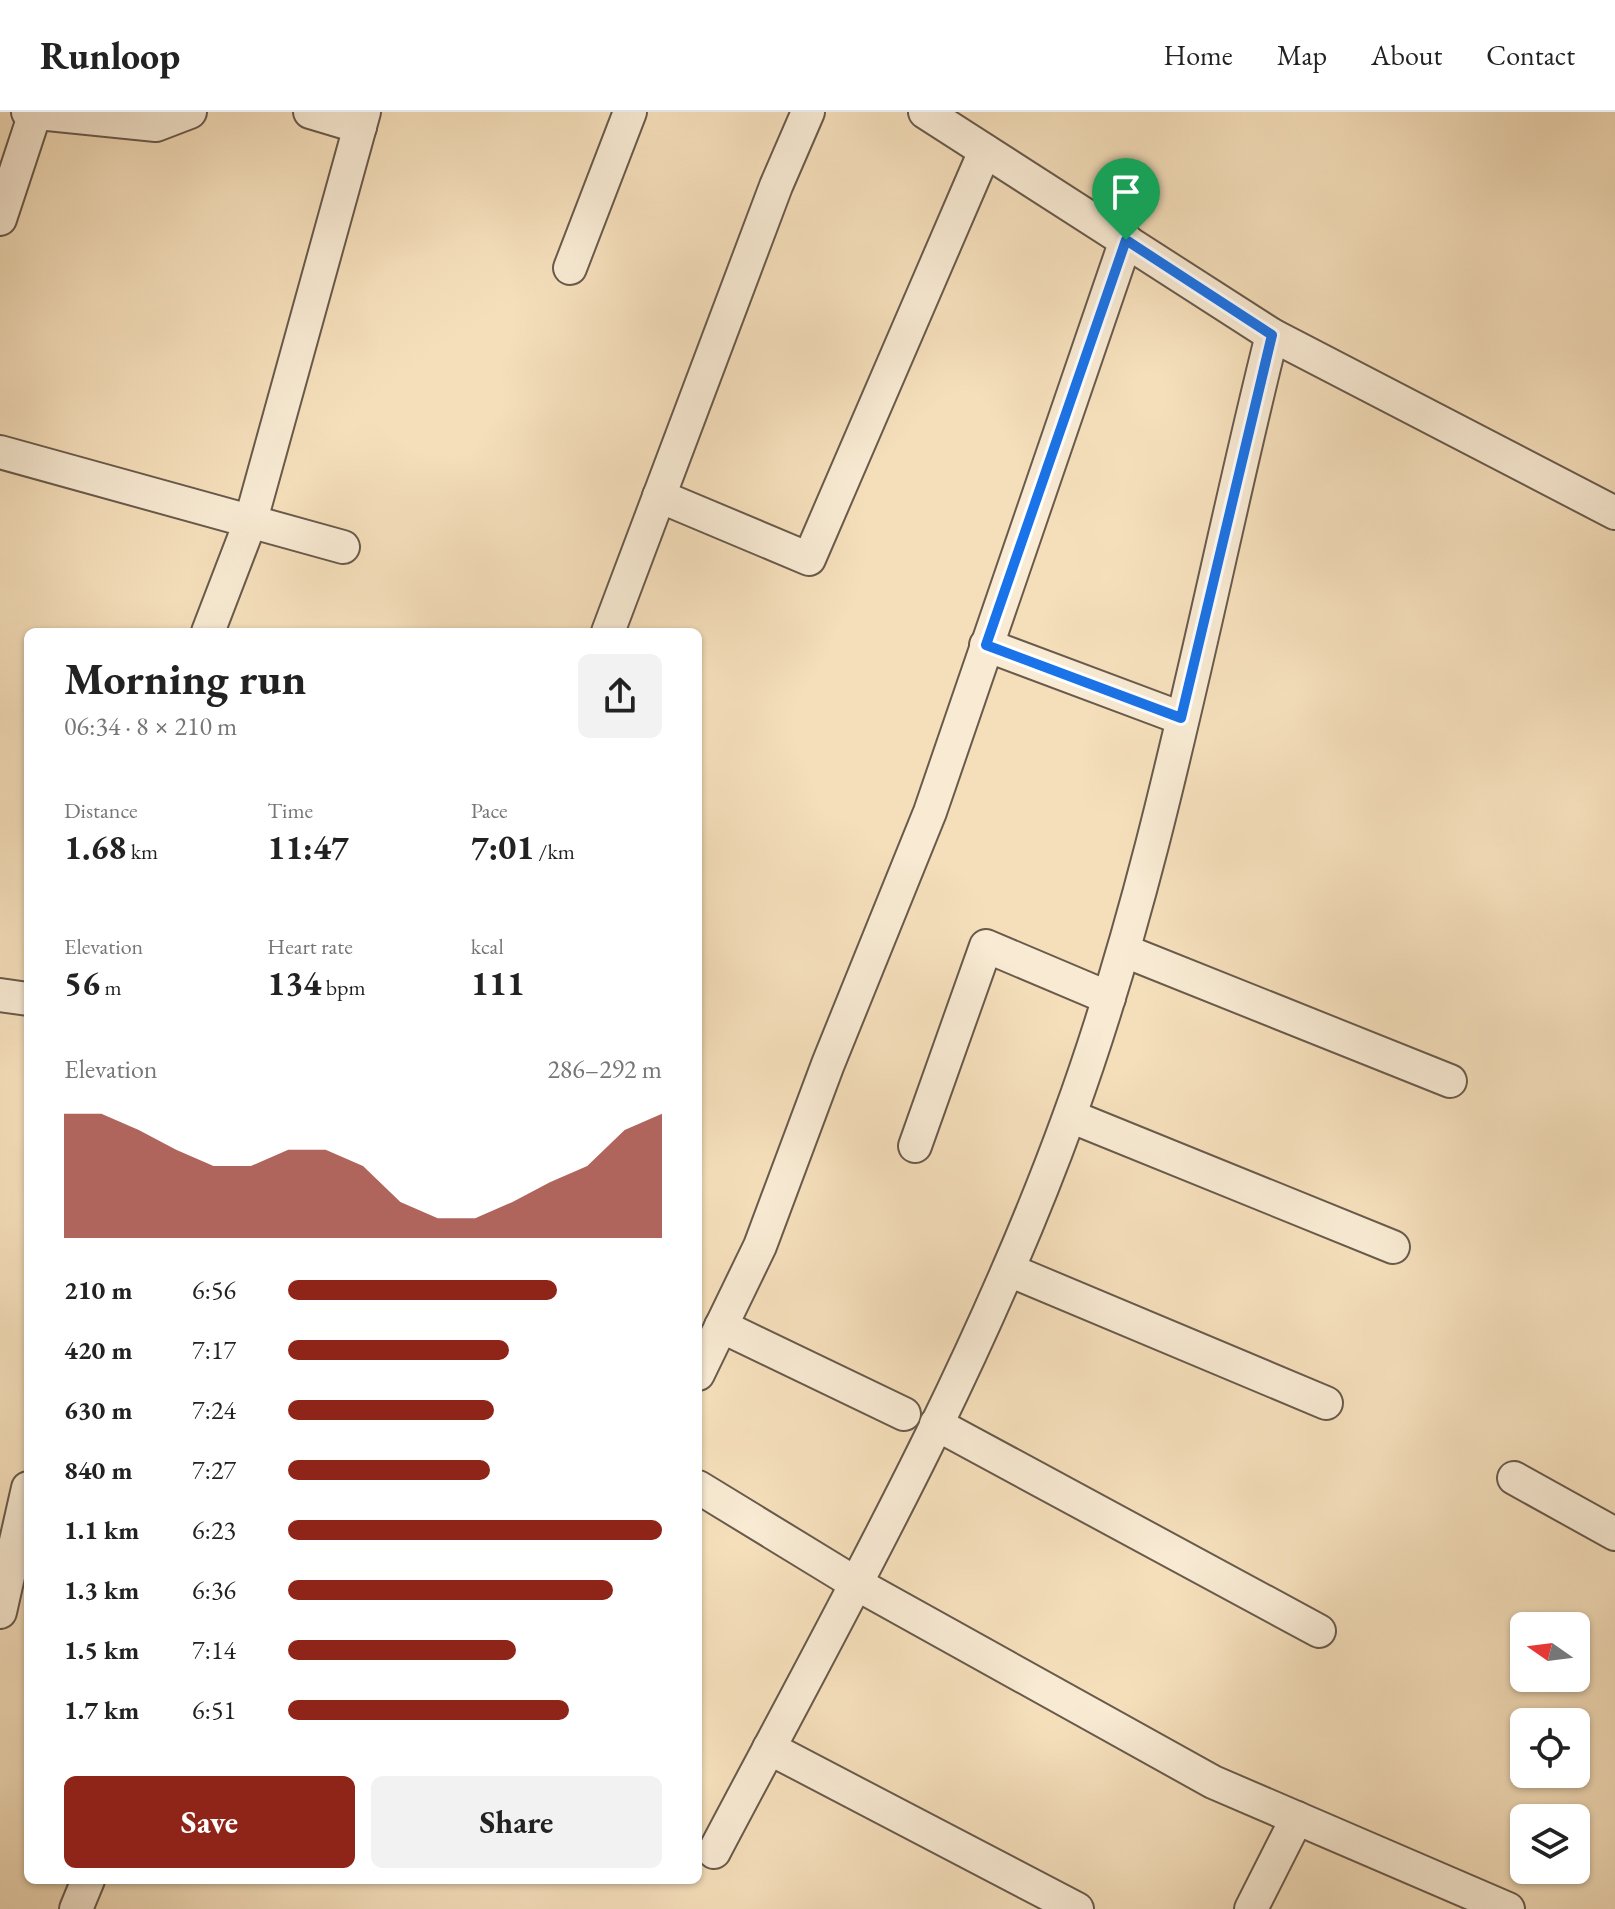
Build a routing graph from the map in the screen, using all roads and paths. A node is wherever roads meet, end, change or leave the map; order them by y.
1 (190, 112) edge
2 (310, 112) edge
3 (630, 112) edge
4 (808, 112) edge
5 (925, 112) edge
6 (32, 113) edge
7 (362, 120) edge
8 (985, 151) junction
9 (0, 219) edge
10 (1126, 240) junction
11 (570, 268) dead end
12 (1272, 335) junction
13 (0, 452) edge
14 (659, 496) junction
15 (1615, 513) edge
16 (251, 520) junction
17 (343, 547) dead end
18 (210, 628) edge
19 (610, 628) edge
20 (986, 645) junction
21 (1181, 718) junction
22 (1125, 951) junction
23 (0, 995) edge
24 (24, 998) edge
25 (1109, 998) junction
26 (1450, 1081) dead end
27 (1070, 1116) junction
28 (915, 1146) dead end
29 (1393, 1247) dead end
30 (1009, 1270) junction
31 (721, 1326) junction
32 (702, 1366) edge
33 (1326, 1403) dead end
34 (904, 1414) dead end
35 (936, 1424) junction
36 (1514, 1478) dead end
37 (702, 1489) edge
38 (24, 1506) edge
39 (1615, 1534) edge
40 (855, 1583) junction
41 (0, 1612) edge
42 (1319, 1631) dead end
43 (769, 1748) junction
44 (1297, 1818) junction
45 (714, 1852) dead end
46 (86, 1884) edge
47 (76, 1909) edge
48 (1077, 1909) edge
49 (1251, 1909) edge
50 (1508, 1909) edge

1 - 6 street
2 - 7 street
3 - 11 street
4 - 14 street
5 - 8 street
6 - 9 street
7 - 16 street
8 - 10 street
8 - 14 street
10 - 12 street
10 - 20 street
12 - 15 street
12 - 21 street
13 - 16 street
14 - 19 street
16 - 17 street
16 - 18 street
20 - 21 street
20 - 31 street
21 - 22 street
22 - 25 street
22 - 26 street
23 - 24 street
25 - 27 street
25 - 28 street
27 - 29 street
27 - 30 street
30 - 33 street
30 - 35 street
31 - 32 street
31 - 34 street
35 - 40 street
35 - 42 street
36 - 39 street
37 - 40 street
38 - 41 street
40 - 43 street
40 - 44 street
43 - 45 street
43 - 48 street
44 - 49 street
44 - 50 street
46 - 47 street

